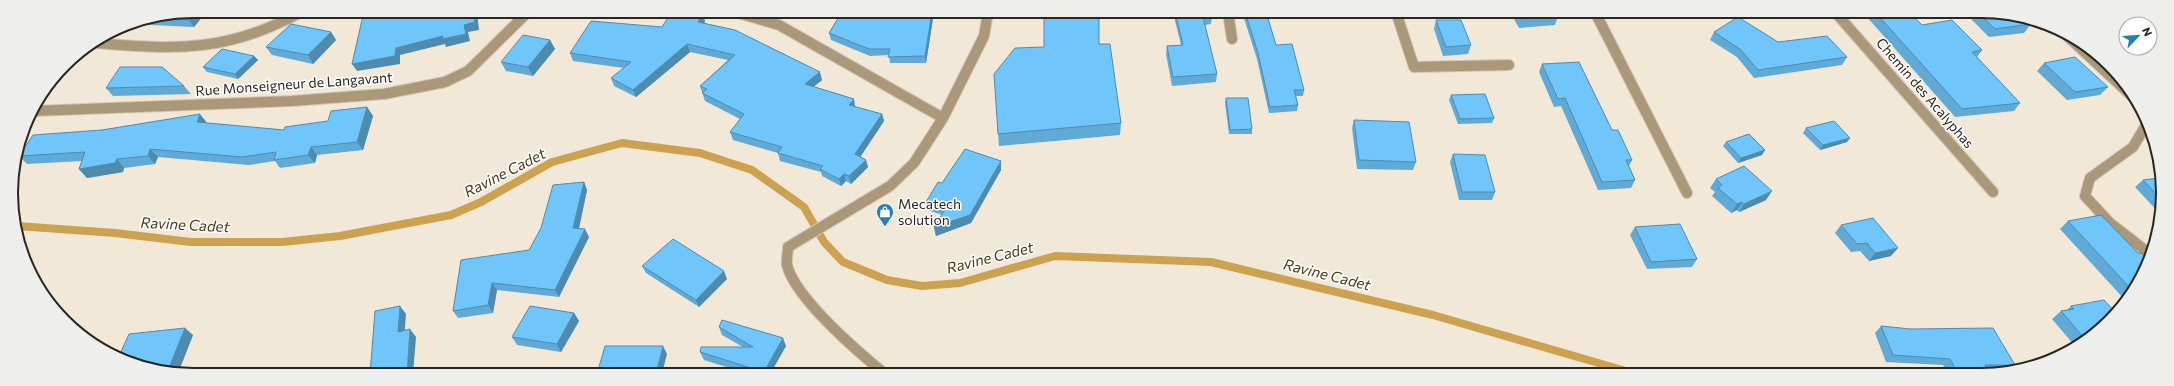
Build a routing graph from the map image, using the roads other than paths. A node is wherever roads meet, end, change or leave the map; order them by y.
1 (290, 18) edge
2 (522, 18) edge
3 (754, 18) edge
4 (987, 18) edge
5 (1229, 18) edge
6 (1398, 18) edge
7 (1598, 18) edge
8 (1840, 18) edge
9 (1232, 39) dead end
10 (100, 44) edge
11 (2082, 50) edge
12 (1509, 65) dead end
13 (2115, 80) edge
14 (38, 111) edge
15 (943, 118) junction
16 (2144, 129) edge
17 (1993, 192) dead end
18 (1687, 193) dead end
19 (2146, 251) edge
20 (878, 368) edge

1 - 10 street
2 - 14 street, Rue Monseigneur de Langavant
3 - 15 street
4 - 15 street
5 - 9 street
6 - 12 street
7 - 18 street
8 - 17 street, Chemin des Acalyphas
11 - 13 street
15 - 20 street
16 - 19 street

